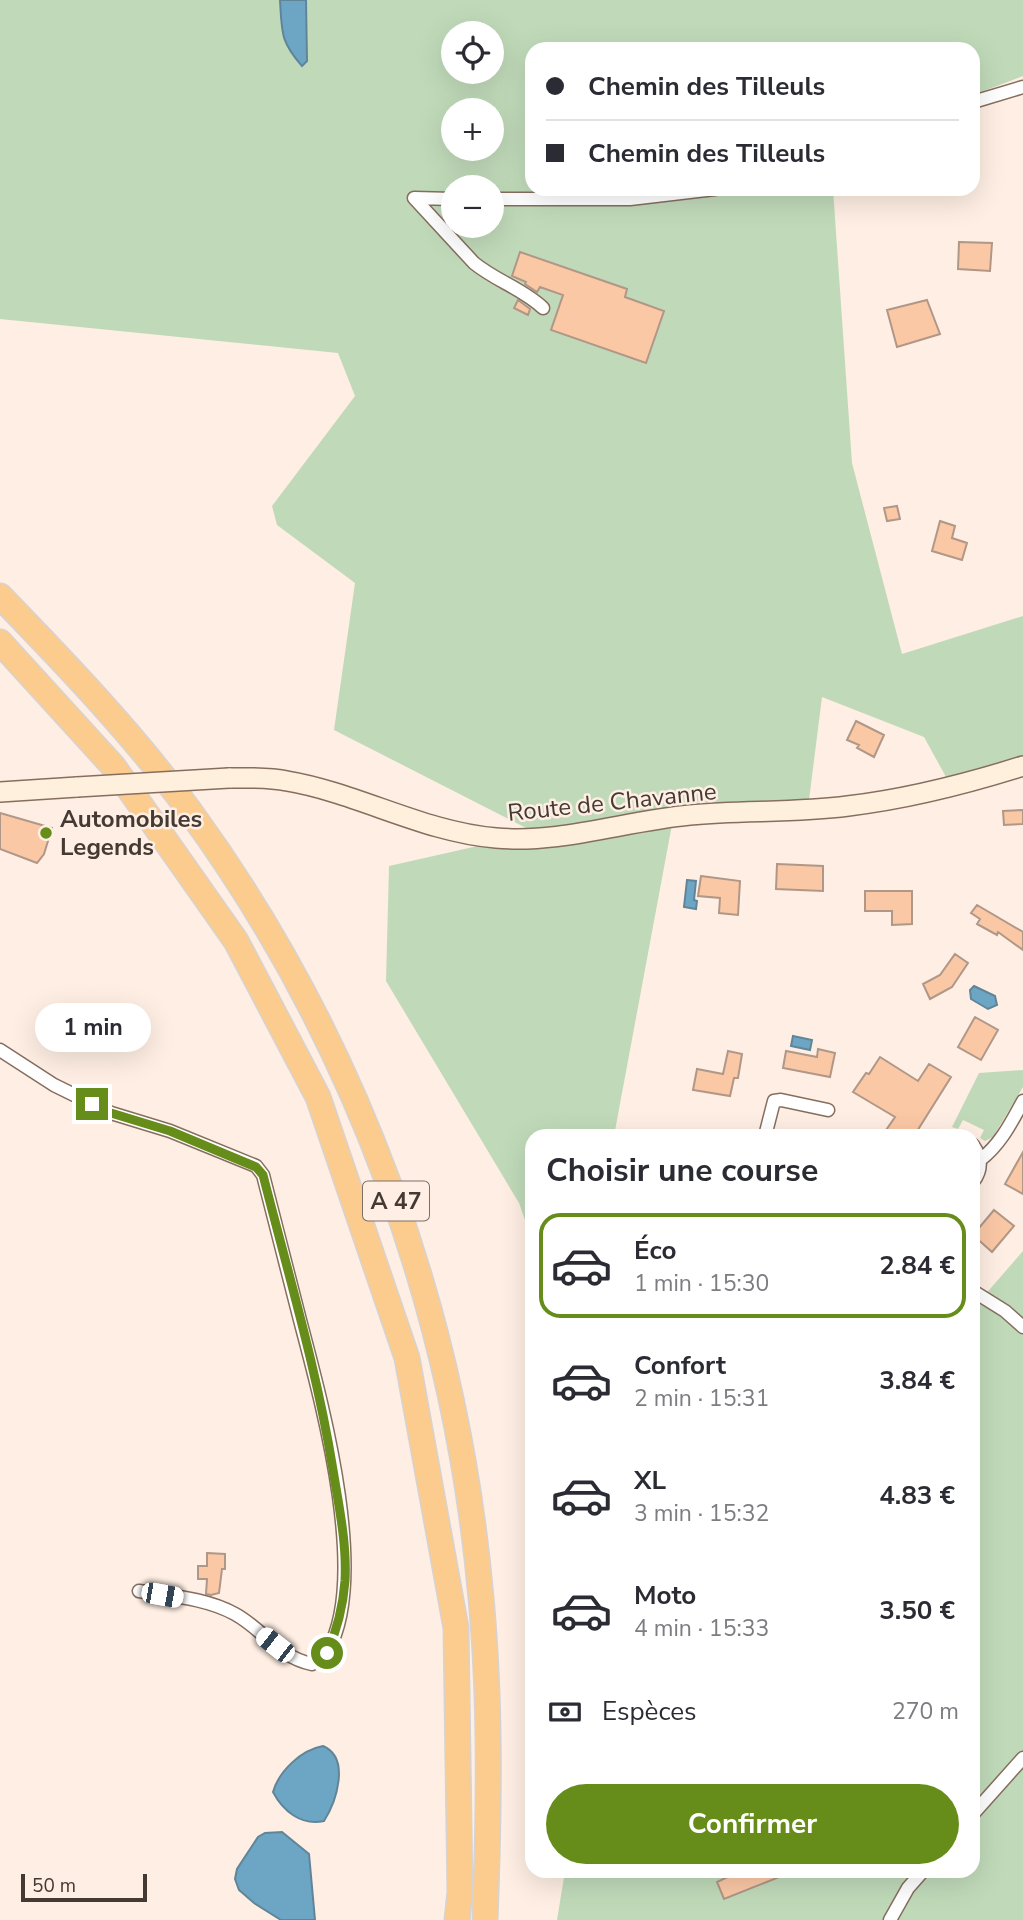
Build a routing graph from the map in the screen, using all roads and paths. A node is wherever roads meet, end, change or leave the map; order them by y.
1 (1023, 88) edge
2 (980, 100) edge
3 (656, 196) edge
4 (441, 199) edge
5 (504, 200) edge
6 (441, 227) edge
7 (451, 238) edge
8 (544, 308) dead end
9 (0, 596) edge
10 (0, 642) edge
11 (1023, 766) edge
12 (0, 792) edge
13 (0, 1050) edge
14 (1023, 1101) edge
15 (828, 1110) dead end
16 (767, 1129) edge
17 (980, 1160) joint
18 (980, 1168) edge
19 (980, 1295) edge
20 (1023, 1327) edge
21 (139, 1591) dead end
22 (1023, 1758) edge
23 (980, 1806) edge
24 (917, 1878) edge
25 (457, 1920) edge
26 (485, 1920) edge
27 (890, 1920) edge

1 - 2 street
3 - 5 street
4 - 6 street
7 - 8 street
9 - 26 highway, A 47
10 - 25 highway, A 47
11 - 12 main road, Route de Chavanne, bridge
13 - 21 street
14 - 17 street
15 - 16 street
17 - 18 street
19 - 20 street
22 - 23 street
24 - 27 street

